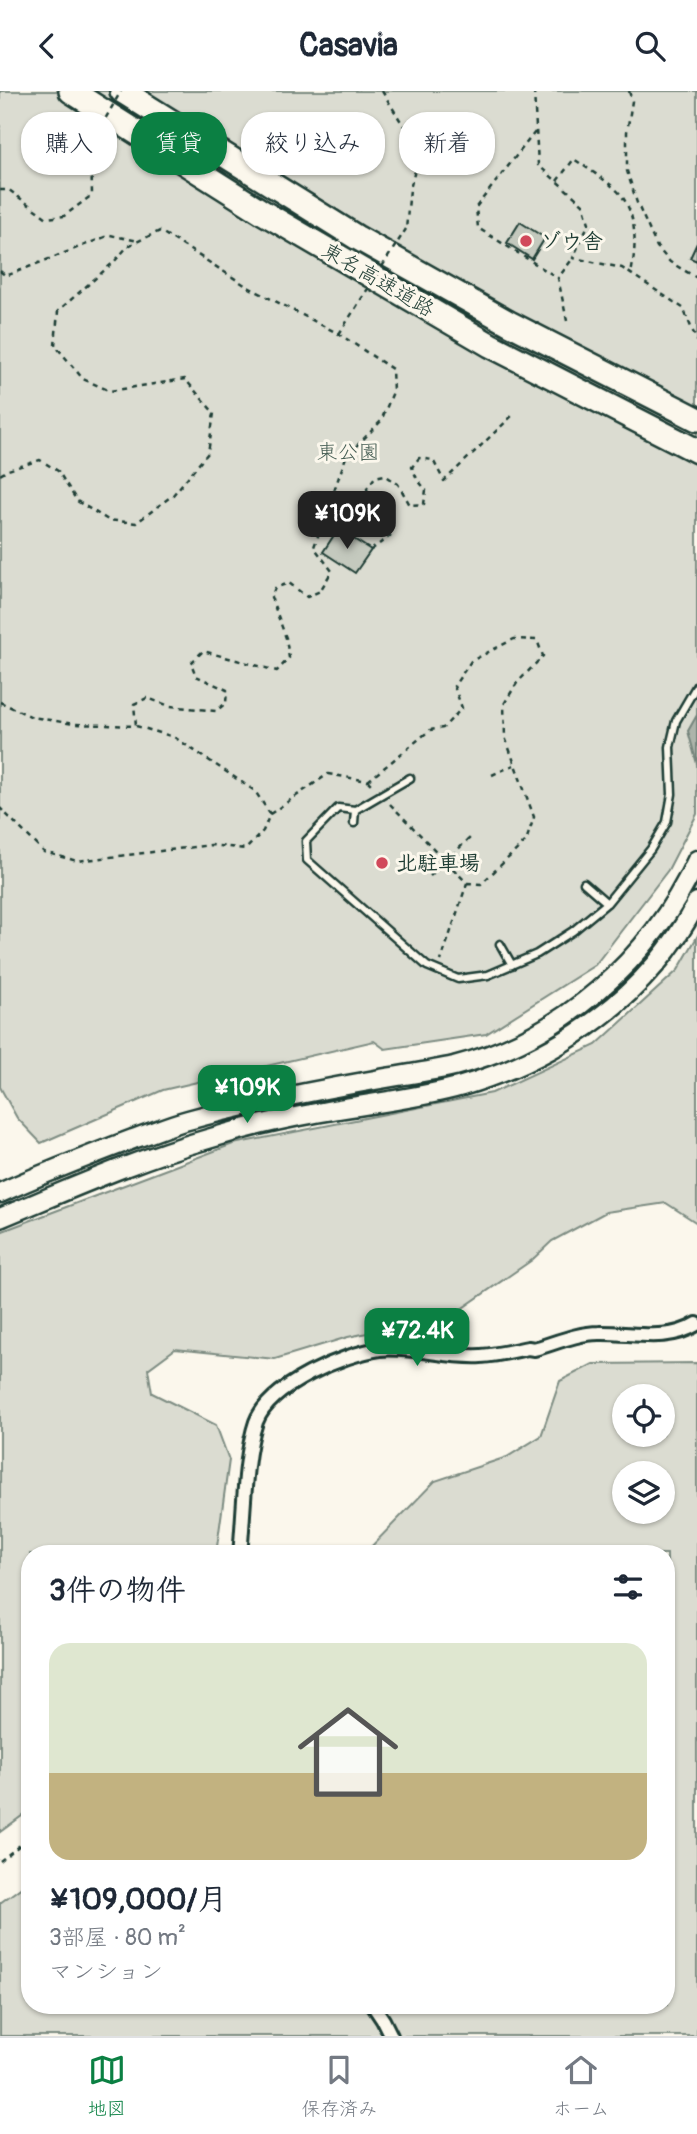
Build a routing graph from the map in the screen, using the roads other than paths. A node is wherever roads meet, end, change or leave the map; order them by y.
1 (71, 91) edge
2 (121, 91) edge
3 (697, 419) edge
4 (697, 451) edge
5 (697, 685) edge
6 (410, 778) dead end
7 (355, 810) junction
8 (354, 823) dead end
9 (697, 860) edge
10 (584, 883) dead end
11 (697, 902) edge
12 (607, 903) junction
13 (500, 944) dead end
14 (512, 965) junction
15 (0, 1193) edge
16 (0, 1218) edge
17 (697, 1324) edge
18 (241, 1545) edge
19 (379, 2014) edge
20 (391, 2036) edge

1 - 4 highway, 東名高速道路
2 - 3 highway, 東名高速道路
5 - 12 lane
6 - 7 lane
7 - 8 lane
7 - 14 lane
9 - 15 street
10 - 12 lane
11 - 16 street
12 - 14 lane
13 - 14 lane
17 - 18 street
19 - 20 street

